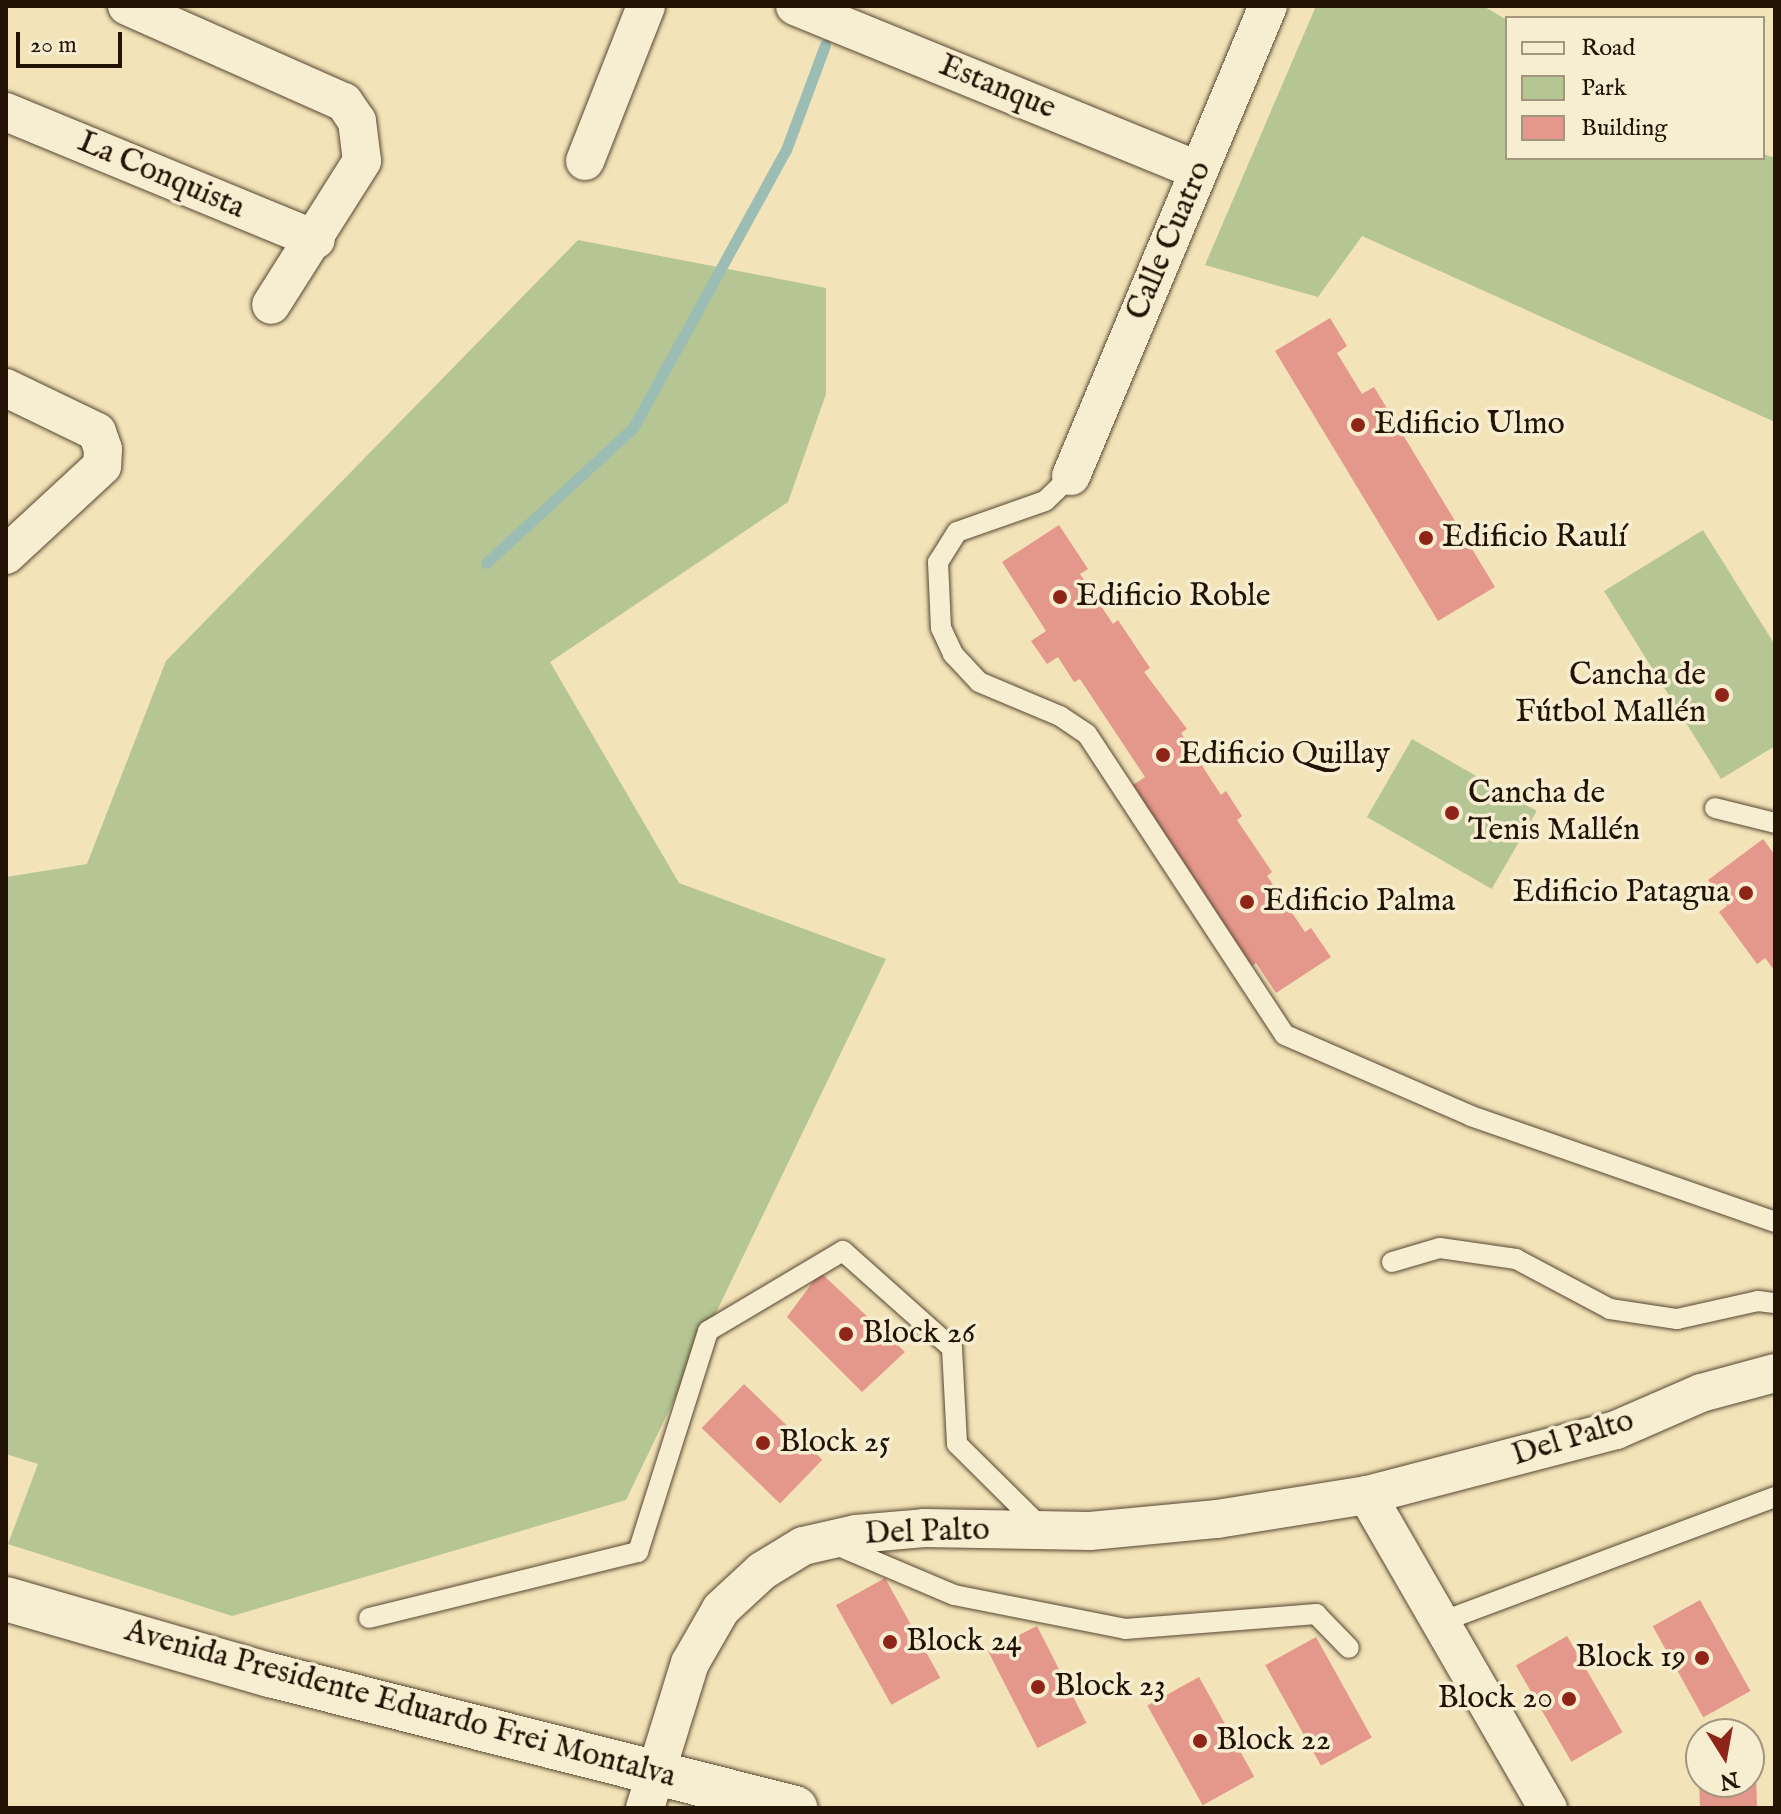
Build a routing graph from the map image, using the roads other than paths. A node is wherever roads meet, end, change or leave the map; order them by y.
1 (127, 6) edge
2 (646, 6) edge
3 (795, 6) edge
4 (1268, 6) edge
5 (6, 112) edge
6 (585, 161) dead end
7 (1199, 171) junction
8 (316, 240) junction
9 (271, 305) dead end
10 (6, 388) edge
11 (1071, 476) joint
12 (6, 555) edge
13 (1715, 808) dead end
14 (1775, 823) edge
15 (1775, 1222) edge
16 (1392, 1262) dead end
17 (1775, 1303) edge
18 (1775, 1373) edge
19 (1367, 1495) junction
20 (1775, 1497) edge
21 (1044, 1530) junction
22 (826, 1541) junction
23 (6, 1599) edge
24 (369, 1618) dead end
25 (1438, 1623) junction
26 (1349, 1648) dead end
27 (651, 1790) edge
28 (795, 1808) edge
29 (1548, 1808) edge

1 - 8 street
2 - 6 street
3 - 7 street, Estanque
4 - 7 street, Calle Cuatro
5 - 8 street, La Conquista
7 - 11 street, Calle Cuatro
8 - 9 street
10 - 12 street
11 - 15 lane
13 - 14 lane
16 - 17 lane
18 - 19 street, Del Palto
19 - 21 street, Del Palto
19 - 25 street
20 - 25 lane
21 - 22 street, Del Palto
21 - 24 lane
22 - 26 lane
22 - 27 street, Del Palto
23 - 27 street, Avenida Presidente Eduardo Frei Montalva
25 - 29 street
27 - 28 street, Avenida Presidente Eduardo Frei Montalva

